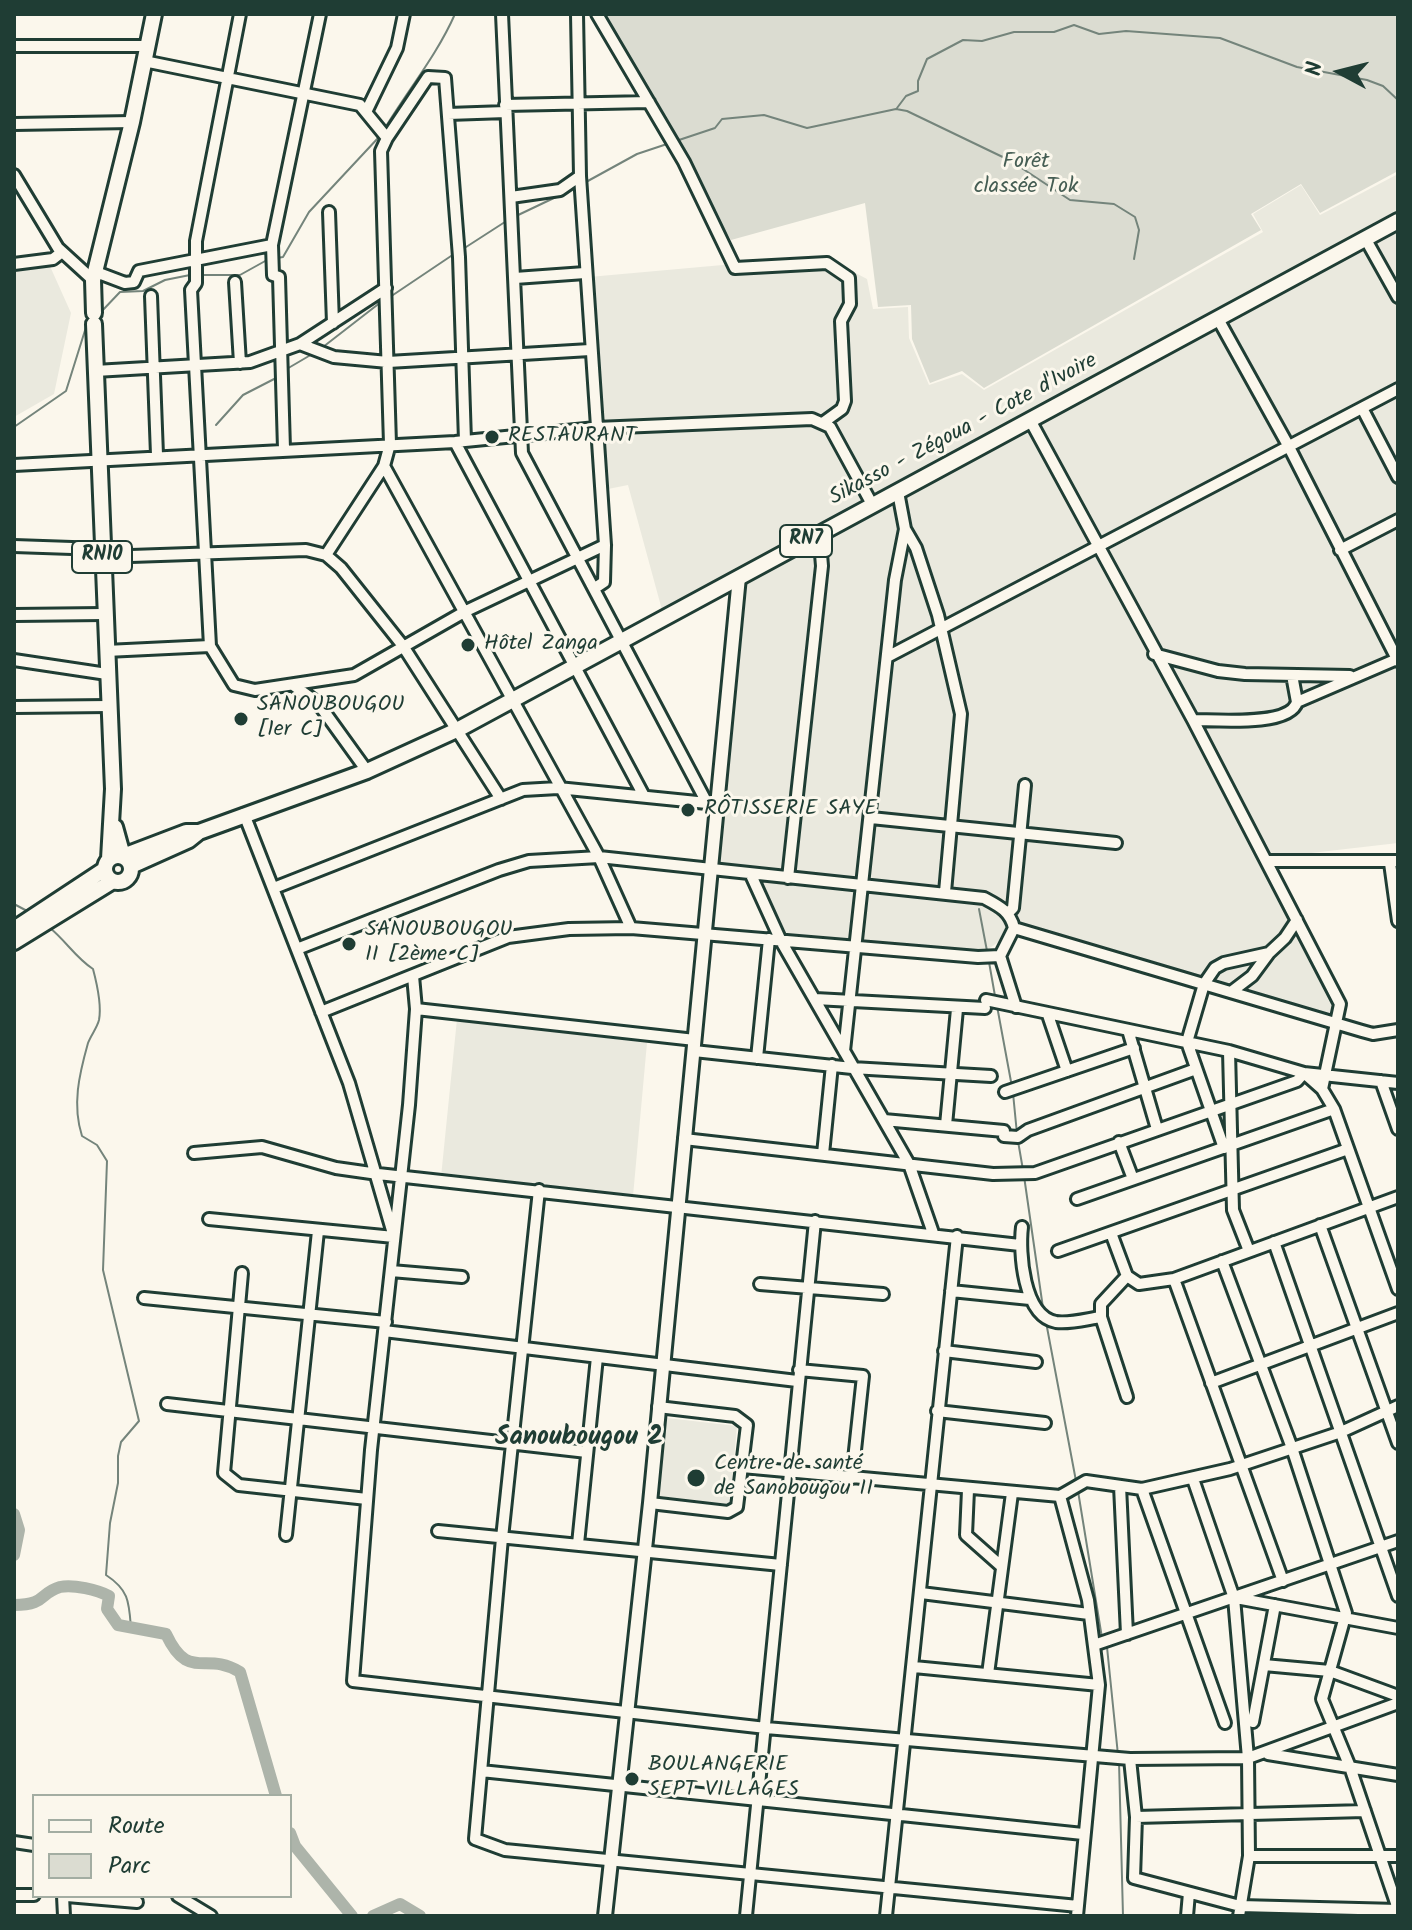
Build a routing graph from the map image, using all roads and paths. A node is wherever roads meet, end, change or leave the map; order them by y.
1 (154, 14) edge
2 (240, 14) edge
3 (320, 14) edge
4 (404, 14) edge
5 (502, 14) edge
6 (577, 14) edge
7 (597, 14) edge
8 (14, 46) edge
9 (146, 54) junction
10 (227, 79) junction
11 (305, 94) junction
12 (649, 102) junction
13 (577, 105) junction
14 (505, 108) junction
15 (366, 112) junction
16 (448, 114) junction
17 (132, 122) junction
18 (14, 124) edge
19 (384, 134) junction
20 (14, 175) edge
21 (580, 176) junction
22 (511, 197) junction
23 (329, 212) dead end
24 (1398, 221) edge
25 (1365, 238) junction
26 (62, 252) junction
27 (272, 255) junction
28 (14, 264) edge
29 (197, 266) junction
30 (585, 273) junction
31 (94, 276) junction
32 (515, 278) junction
33 (235, 282) dead end
34 (386, 288) junction
35 (151, 296) dead end
36 (1398, 297) edge
37 (1218, 319) junction
38 (333, 323) junction
39 (300, 344) junction
40 (590, 350) junction
41 (282, 353) junction
42 (518, 353) junction
43 (464, 356) junction
44 (388, 362) junction
45 (240, 363) junction
46 (196, 365) junction
47 (153, 368) junction
48 (95, 371) junction
49 (1398, 389) edge
50 (1362, 408) junction
51 (1030, 420) junction
52 (824, 422) junction
53 (596, 428) junction
54 (520, 436) junction
55 (460, 441) junction
56 (390, 444) junction
57 (1289, 447) junction
58 (284, 449) junction
59 (200, 453) junction
60 (157, 455) junction
61 (98, 457) junction
62 (14, 465) edge
63 (384, 466) junction
64 (1398, 477) edge
65 (898, 492) junction
66 (873, 506) junction
67 (1398, 520) edge
68 (905, 529) junction
69 (812, 538) junction
70 (605, 545) junction
71 (14, 546) edge
72 (1099, 546) junction
73 (1340, 550) junction
74 (102, 553) junction
75 (205, 553) junction
76 (326, 555) junction
77 (577, 556) junction
78 (739, 577) junction
79 (530, 581) junction
80 (595, 588) junction
81 (466, 611) junction
82 (104, 614) junction
83 (14, 615) edge
84 (941, 629) junction
85 (622, 640) junction
86 (210, 646) junction
87 (403, 646) junction
88 (106, 651) junction
89 (1154, 654) junction
90 (887, 657) junction
91 (14, 660) edge
92 (1397, 660) edge
93 (575, 665) junction
94 (107, 674) junction
95 (1292, 675) junction
96 (1356, 676) junction
97 (293, 685) junction
98 (511, 699) junction
99 (1297, 702) junction
100 (109, 706) junction
101 (14, 707) edge
102 (1193, 720) junction
103 (459, 729) junction
104 (367, 771) junction
105 (1025, 785) dead end
106 (558, 788) junction
107 (644, 796) junction
108 (501, 799) junction
109 (707, 803) junction
110 (717, 813) junction
111 (244, 814) junction
112 (871, 818) junction
113 (952, 827) junction
114 (1021, 834) junction
115 (1116, 843) dead end
116 (599, 857) junction
117 (1266, 861) junction
118 (1394, 862) edge
119 (116, 866) junction
120 (712, 871) junction
121 (751, 875) junction
122 (788, 878) junction
123 (864, 886) junction
124 (274, 888) junction
125 (945, 892) junction
126 (1008, 913) junction
127 (1297, 920) junction
128 (1398, 921) edge
129 (22, 928) edge
130 (631, 928) junction
131 (1014, 928) junction
132 (705, 934) junction
133 (769, 939) junction
134 (781, 941) junction
135 (14, 942) edge
136 (857, 948) junction
137 (297, 949) junction
138 (1269, 953) junction
139 (1000, 956) junction
140 (413, 976) junction
141 (1204, 984) junction
142 (1231, 992) junction
143 (815, 999) junction
144 (850, 1002) junction
145 (1016, 1007) junction
146 (416, 1009) junction
147 (957, 1009) junction
148 (321, 1012) junction
149 (1048, 1015) junction
150 (1337, 1024) junction
151 (1128, 1030) junction
152 (1398, 1030) edge
153 (1187, 1042) junction
154 (694, 1046) junction
155 (1134, 1048) junction
156 (844, 1051) junction
157 (1229, 1051) junction
158 (757, 1058) junction
159 (832, 1065) junction
160 (852, 1068) junction
161 (1196, 1069) junction
162 (1067, 1071) junction
163 (1304, 1073) junction
164 (951, 1075) junction
165 (1323, 1075) junction
166 (991, 1076) dead end
167 (1381, 1081) junction
168 (1398, 1083) edge
169 (1145, 1088) junction
170 (1322, 1089) junction
171 (1005, 1092) dead end
172 (1230, 1104) junction
173 (1334, 1109) junction
174 (1210, 1110) junction
175 (884, 1120) junction
176 (946, 1125) junction
177 (1157, 1129) junction
178 (1398, 1129) edge
179 (684, 1139) junction
180 (1119, 1142) junction
181 (1228, 1147) junction
182 (1348, 1149) junction
183 (194, 1153) dead end
184 (823, 1154) junction
185 (909, 1164) junction
186 (378, 1174) junction
187 (402, 1176) junction
188 (1133, 1179) junction
189 (1233, 1189) junction
190 (539, 1190) junction
191 (1398, 1197) edge
192 (1077, 1199) dead end
193 (677, 1206) junction
194 (1369, 1207) junction
195 (209, 1219) dead end
196 (815, 1221) junction
197 (1320, 1225) junction
198 (1022, 1227) dead end
199 (318, 1231) junction
200 (933, 1233) junction
201 (1111, 1233) junction
202 (957, 1236) junction
203 (394, 1237) junction
204 (1274, 1242) junction
205 (1020, 1245) junction
206 (1058, 1251) dead end
207 (1249, 1251) junction
208 (1222, 1261) junction
209 (391, 1271) junction
210 (242, 1273) dead end
211 (1127, 1276) junction
212 (462, 1277) dead end
213 (1174, 1279) junction
214 (760, 1284) dead end
215 (808, 1288) junction
216 (1398, 1289) edge
217 (951, 1291) junction
218 (883, 1294) dead end
219 (144, 1298) dead end
220 (1030, 1299) junction
221 (239, 1307) junction
222 (1398, 1313) edge
223 (311, 1315) junction
224 (1101, 1317) junction
225 (385, 1326) junction
226 (1357, 1328) junction
227 (1311, 1345) junction
228 (522, 1349) junction
229 (944, 1351) junction
230 (597, 1357) junction
231 (1036, 1362) dead end
232 (662, 1363) junction
233 (1261, 1364) junction
234 (798, 1375) junction
235 (1211, 1383) junction
236 (1127, 1397) dead end
237 (167, 1404) dead end
238 (1398, 1406) edge
239 (658, 1407) junction
240 (228, 1411) junction
241 (937, 1411) junction
242 (1387, 1411) junction
243 (301, 1419) junction
244 (1045, 1423) dead end
245 (373, 1426) junction
246 (1341, 1432) junction
247 (512, 1443) junction
248 (1398, 1443) edge
249 (1292, 1448) junction
250 (587, 1452) junction
251 (1241, 1465) junction
252 (742, 1467) junction
253 (790, 1472) junction
254 (852, 1478) junction
255 (1193, 1479) junction
256 (1120, 1486) junction
257 (932, 1487) junction
258 (1142, 1489) junction
259 (968, 1490) junction
260 (293, 1491) junction
261 (1012, 1493) junction
262 (1060, 1496) junction
263 (367, 1499) junction
264 (650, 1503) junction
265 (438, 1531) dead end
266 (286, 1535) dead end
267 (502, 1538) junction
268 (1398, 1541) edge
269 (578, 1544) junction
270 (1381, 1548) junction
271 (645, 1550) junction
272 (1332, 1564) junction
273 (781, 1565) junction
274 (1001, 1566) junction
275 (1283, 1581) junction
276 (921, 1593) junction
277 (1398, 1596) edge
278 (1234, 1598) junction
279 (996, 1602) junction
280 (1275, 1605) junction
281 (1089, 1614) junction
282 (1186, 1614) junction
283 (1344, 1618) junction
284 (1398, 1628) edge
285 (1127, 1634) junction
286 (1101, 1643) junction
287 (1264, 1665) junction
288 (914, 1667) junction
289 (1330, 1671) junction
290 (988, 1674) junction
291 (1099, 1685) junction
292 (487, 1696) junction
293 (1398, 1696) edge
294 (1398, 1703) edge
295 (627, 1711) junction
296 (1253, 1722) dead end
297 (1225, 1723) dead end
298 (766, 1728) junction
299 (1334, 1728) junction
300 (906, 1742) junction
301 (1266, 1753) junction
302 (1091, 1757) junction
303 (1248, 1758) junction
304 (1122, 1759) junction
305 (1350, 1767) junction
306 (481, 1771) junction
307 (1398, 1775) edge
308 (619, 1787) junction
309 (759, 1803) junction
310 (1365, 1811) junction
311 (898, 1815) junction
312 (1248, 1816) junction
313 (1136, 1817) junction
314 (1083, 1834) junction
315 (1380, 1854) junction
316 (1249, 1856) junction
317 (1398, 1856) edge
318 (611, 1859) junction
319 (751, 1873) junction
320 (890, 1886) junction
321 (1189, 1893) junction
322 (114, 1898) edge
323 (181, 1898) edge
324 (138, 1899) edge
325 (1398, 1910) edge
326 (1078, 1911) edge
327 (1240, 1911) edge
328 (138, 1916) edge
329 (211, 1916) edge
330 (605, 1916) edge
331 (746, 1916) edge
332 (886, 1916) edge
333 (1187, 1916) edge

1 - 9 highway, RN10
2 - 10 street
3 - 11 street
4 - 15 street
5 - 14 street
6 - 13 street
7 - 12 street
8 - 9 street
9 - 10 street
9 - 17 highway, RN10
10 - 11 street
10 - 29 street
11 - 15 street
11 - 27 street
12 - 13 street
12 - 52 street
13 - 14 street
13 - 21 street
14 - 16 street
14 - 22 street
15 - 19 street
16 - 19 street
16 - 43 street
17 - 18 street
17 - 31 highway, RN10
19 - 34 street
20 - 26 street
21 - 22 street
21 - 30 street
22 - 32 street
23 - 38 street
24 - 25 highway, Sikasso - Zégoua - Cote d'Ivoire / RN7
25 - 36 street
25 - 37 highway, Sikasso - Zégoua - Cote d'Ivoire / RN7
26 - 28 street
26 - 31 street
27 - 29 street
27 - 41 street
29 - 31 street
29 - 46 street
30 - 32 street
30 - 40 street
31 - 48 highway, RN10
32 - 42 street
33 - 45 street
34 - 38 street
34 - 44 street
35 - 47 street
37 - 51 highway, Sikasso - Zégoua - Cote d'Ivoire / RN7
37 - 57 street
38 - 39 street
39 - 41 street
39 - 44 street
40 - 42 street
40 - 53 street
41 - 45 street
41 - 58 street
42 - 43 street
42 - 54 street
43 - 44 street
43 - 55 street
44 - 56 street
45 - 46 street
46 - 47 street
46 - 59 street
47 - 48 street
47 - 60 street
48 - 61 highway, RN10
49 - 50 street
50 - 57 street
50 - 64 street
51 - 65 highway, Sikasso - Zégoua - Cote d'Ivoire / RN7
51 - 72 street
52 - 53 street
52 - 66 street
53 - 54 street
53 - 70 street
54 - 55 street
54 - 77 street
55 - 56 street
55 - 79 street
56 - 58 street
56 - 63 street
57 - 72 street
57 - 73 street
58 - 59 street
59 - 60 street
59 - 75 street
60 - 61 street
61 - 62 street
61 - 74 highway, RN10
63 - 76 street
63 - 81 street
65 - 66 highway, Sikasso - Zégoua - Cote d'Ivoire / RN7
65 - 68 street
66 - 69 highway, Sikasso - Zégoua - Cote d'Ivoire / RN7
67 - 73 street
68 - 84 street
68 - 90 street
69 - 78 highway, Sikasso - Zégoua - Cote d'Ivoire / RN7
69 - 122 street
70 - 77 street
70 - 80 street
71 - 74 street
72 - 84 street
72 - 89 street
73 - 92 street
74 - 75 street
74 - 82 highway, RN10
75 - 76 street
75 - 86 street
76 - 87 street
77 - 79 street
77 - 80 street
78 - 85 highway, Sikasso - Zégoua - Cote d'Ivoire / RN7
78 - 110 main road
79 - 81 street
79 - 93 street
80 - 85 street
81 - 87 street
81 - 98 street
82 - 83 street
82 - 88 highway, RN10
84 - 90 street
84 - 113 street
85 - 93 highway, Sikasso - Zégoua - Cote d'Ivoire / RN7
85 - 109 street
86 - 88 street
86 - 97 street
87 - 97 street
87 - 103 street
88 - 94 highway, RN10
89 - 95 street
89 - 102 street
90 - 112 street
91 - 94 street
92 - 96 street
93 - 98 highway, Sikasso - Zégoua - Cote d'Ivoire / RN7
93 - 107 street
94 - 100 highway, RN10
95 - 96 street
95 - 99 street
96 - 99 street
97 - 104 street
98 - 103 highway, Sikasso - Zégoua - Cote d'Ivoire / RN7
98 - 106 street
99 - 102 street
100 - 101 street
100 - 119 highway, RN10
102 - 117 street
103 - 104 highway, Sikasso - Zégoua - Cote d'Ivoire / RN7
103 - 108 street
104 - 111 highway, Sikasso - Zégoua - Cote d'Ivoire / RN7
105 - 114 street
106 - 107 street
106 - 108 street
106 - 116 street
107 - 109 street
108 - 124 street
109 - 110 street
110 - 120 main road
111 - 119 highway, Sikasso - Zégoua - Cote d'Ivoire / RN7
111 - 124 street
112 - 113 street
112 - 123 street
113 - 114 street
113 - 125 street
114 - 115 street
114 - 126 street
116 - 120 street
116 - 130 street
116 - 137 street
117 - 118 street
117 - 127 street
118 - 128 street
119 - 129 highway, RN7
120 - 121 street
120 - 132 main road
121 - 122 street
121 - 134 street
122 - 123 street
123 - 125 street
123 - 136 street
124 - 137 street
125 - 126 street
126 - 131 street
127 - 138 street
127 - 150 street
129 - 135 highway, RN7
130 - 132 street
130 - 140 street
131 - 139 street
131 - 141 street
132 - 133 street
132 - 154 main road
133 - 134 street
133 - 158 street
134 - 136 street
134 - 143 street
136 - 139 street
136 - 144 street
137 - 148 street
138 - 141 street
138 - 142 street
139 - 145 street
140 - 146 street
140 - 148 street
141 - 142 street
141 - 153 street
142 - 150 street
143 - 144 street
143 - 156 street
144 - 147 street
144 - 156 street
145 - 147 street
145 - 149 street
146 - 154 street
146 - 187 street
147 - 164 street
148 - 186 street
149 - 151 street
149 - 162 street
150 - 152 street
150 - 165 street
151 - 153 street
151 - 155 street
153 - 157 street
153 - 161 street
154 - 158 street
154 - 179 main road
155 - 162 street
155 - 169 street
156 - 160 street
157 - 163 street
157 - 172 street
158 - 159 street
159 - 160 street
159 - 184 street
160 - 164 street
160 - 175 street
161 - 169 street
161 - 174 street
162 - 171 street
163 - 165 street
163 - 170 street
163 - 172 street
164 - 166 street
164 - 176 street
165 - 167 street
165 - 170 street
167 - 168 street
167 - 178 street
169 - 176 street
169 - 177 street
170 - 173 street
172 - 174 street
172 - 181 street
173 - 181 street
173 - 182 street
174 - 177 street
174 - 181 street
175 - 176 street
175 - 185 street
177 - 180 street
179 - 184 street
179 - 193 main road
180 - 185 street
180 - 188 street
181 - 188 street
181 - 189 street
182 - 189 street
182 - 194 street
183 - 186 street
184 - 185 street
185 - 200 street
186 - 187 street
186 - 203 street
187 - 190 street
187 - 203 street
188 - 192 street
189 - 201 street
189 - 207 street
190 - 193 street
190 - 228 street
191 - 194 street
193 - 196 street
193 - 232 main road
194 - 197 street
194 - 216 street
195 - 199 street
196 - 200 street
196 - 215 street
197 - 204 street
197 - 226 street
198 - 205 street
199 - 203 street
199 - 223 street
200 - 202 street
201 - 206 street
201 - 211 street
202 - 205 street
202 - 217 street
203 - 209 street
204 - 207 street
204 - 227 street
205 - 220 street
207 - 208 street
208 - 213 street
208 - 233 street
209 - 212 street
209 - 225 street
210 - 221 street
211 - 213 street
211 - 224 street
213 - 235 street
214 - 215 street
215 - 218 street
215 - 234 street
217 - 220 street
217 - 229 street
219 - 221 street
220 - 224 street
221 - 223 street
221 - 240 street
222 - 226 street
223 - 225 street
223 - 243 street
224 - 236 street
225 - 228 street
225 - 245 street
226 - 227 street
226 - 242 street
227 - 233 street
227 - 246 street
228 - 230 street
228 - 247 street
229 - 231 street
229 - 241 street
230 - 232 street
230 - 250 street
232 - 234 street
232 - 239 main road
233 - 235 street
233 - 249 street
234 - 253 street
234 - 254 street
235 - 251 street
237 - 240 street
238 - 242 street
239 - 252 street
239 - 264 main road
240 - 243 street
240 - 260 street
241 - 244 street
241 - 257 street
242 - 246 street
242 - 248 street
243 - 245 street
243 - 260 street
245 - 247 street
245 - 263 street
246 - 249 street
246 - 270 street
247 - 250 street
247 - 267 street
249 - 251 street
249 - 272 street
250 - 269 street
251 - 255 street
251 - 275 street
252 - 253 street
252 - 264 street
253 - 254 street
253 - 273 street
254 - 257 street
255 - 258 street
255 - 278 street
256 - 258 street
256 - 262 street
256 - 285 street
257 - 259 street
257 - 276 street
258 - 282 street
259 - 261 street
259 - 274 street
260 - 263 street
260 - 266 street
261 - 262 street
261 - 274 street
262 - 281 street
263 - 292 street
264 - 271 main road
265 - 267 street
267 - 269 street
267 - 292 street
268 - 270 street
269 - 271 street
270 - 272 street
270 - 277 street
271 - 273 street
271 - 295 main road
272 - 275 street
272 - 283 street
273 - 298 street
274 - 279 street
275 - 278 street
276 - 279 street
276 - 288 street
278 - 280 street
278 - 282 street
278 - 303 street
279 - 281 street
279 - 290 street
280 - 283 street
280 - 287 street
281 - 286 street
282 - 285 street
282 - 297 street
283 - 284 street
283 - 289 street
285 - 286 street
286 - 291 street
287 - 289 street
287 - 296 street
288 - 290 street
288 - 300 street
289 - 293 street
289 - 299 street
290 - 291 street
291 - 302 street
292 - 295 street
292 - 306 street
294 - 299 street
295 - 298 street
295 - 308 main road
298 - 300 street
298 - 309 street
299 - 301 street
299 - 305 street
300 - 302 street
300 - 311 street
301 - 303 street
301 - 305 street
302 - 304 street
302 - 314 street
303 - 304 street
303 - 312 street
304 - 313 street
305 - 307 street
305 - 310 street
306 - 308 street
306 - 318 street
308 - 309 street
308 - 318 main road
309 - 311 street
309 - 319 street
310 - 312 street
310 - 315 street
311 - 314 street
311 - 320 street
312 - 313 street
312 - 316 street
313 - 321 street
314 - 326 street
315 - 316 street
315 - 317 street
315 - 325 street
316 - 327 street
318 - 319 street
318 - 330 main road
319 - 320 street
319 - 331 street
320 - 326 street
320 - 332 street
321 - 327 street
321 - 333 street
322 - 324 street
323 - 329 street
324 - 328 street
325 - 327 street

